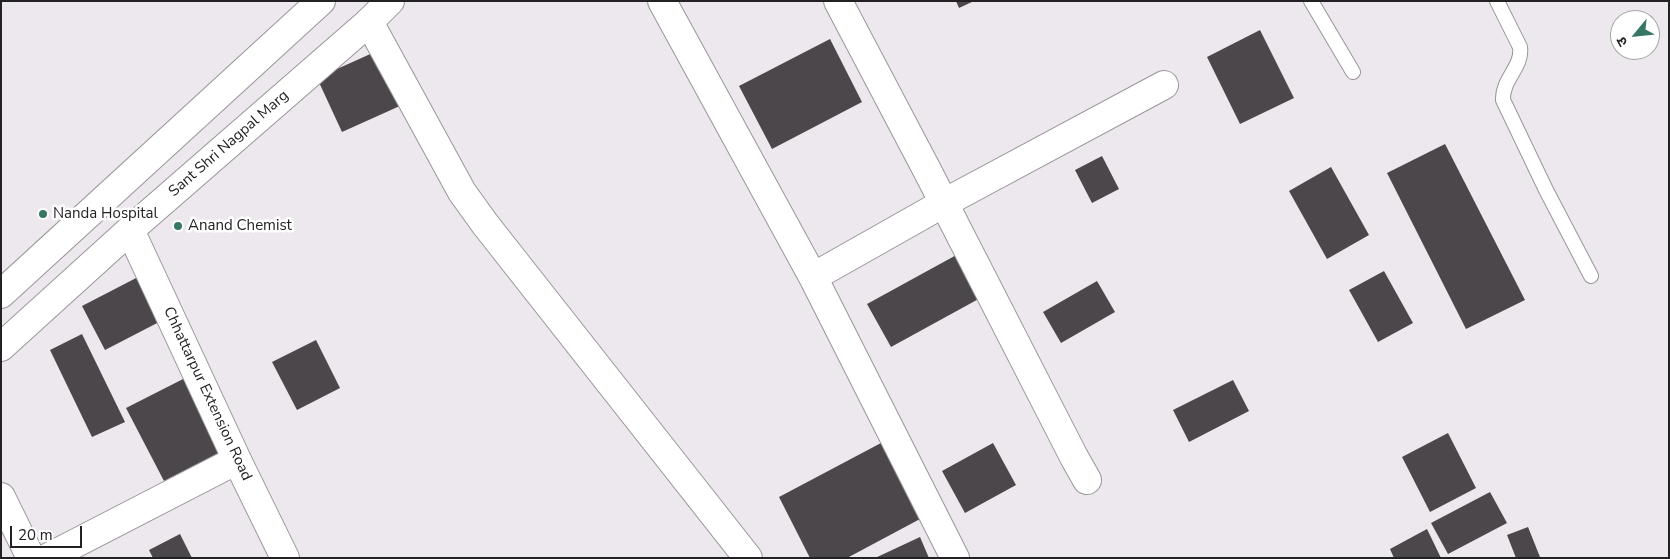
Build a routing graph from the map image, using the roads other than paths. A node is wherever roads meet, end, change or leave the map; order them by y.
1 (322, 1) edge
2 (390, 1) edge
3 (662, 1) edge
4 (838, 1) edge
5 (1311, 1) edge
6 (1497, 1) edge
7 (368, 22) junction
8 (1353, 72) dead end
9 (1164, 85) dead end
10 (944, 203) junction
11 (130, 230) junction
12 (1591, 276) dead end
13 (813, 277) junction
14 (1, 294) edge
15 (1, 347) edge
16 (237, 460) junction
17 (1088, 480) dead end
18 (1, 497) edge
19 (31, 558) edge
20 (47, 558) edge
21 (285, 558) edge
22 (748, 558) edge
23 (955, 558) edge

1 - 14 street
2 - 7 street, Sant Shri Nagpal Marg
3 - 13 street
4 - 10 street
5 - 8 lane
6 - 12 lane
7 - 11 street, Sant Shri Nagpal Marg
7 - 22 street
9 - 10 street
10 - 13 street
10 - 17 street
11 - 15 street, Sant Shri Nagpal Marg
11 - 16 street, Chhattarpur Extension Road
13 - 23 street
16 - 20 street
16 - 21 street, Chhattarpur Extension Road
18 - 19 street

